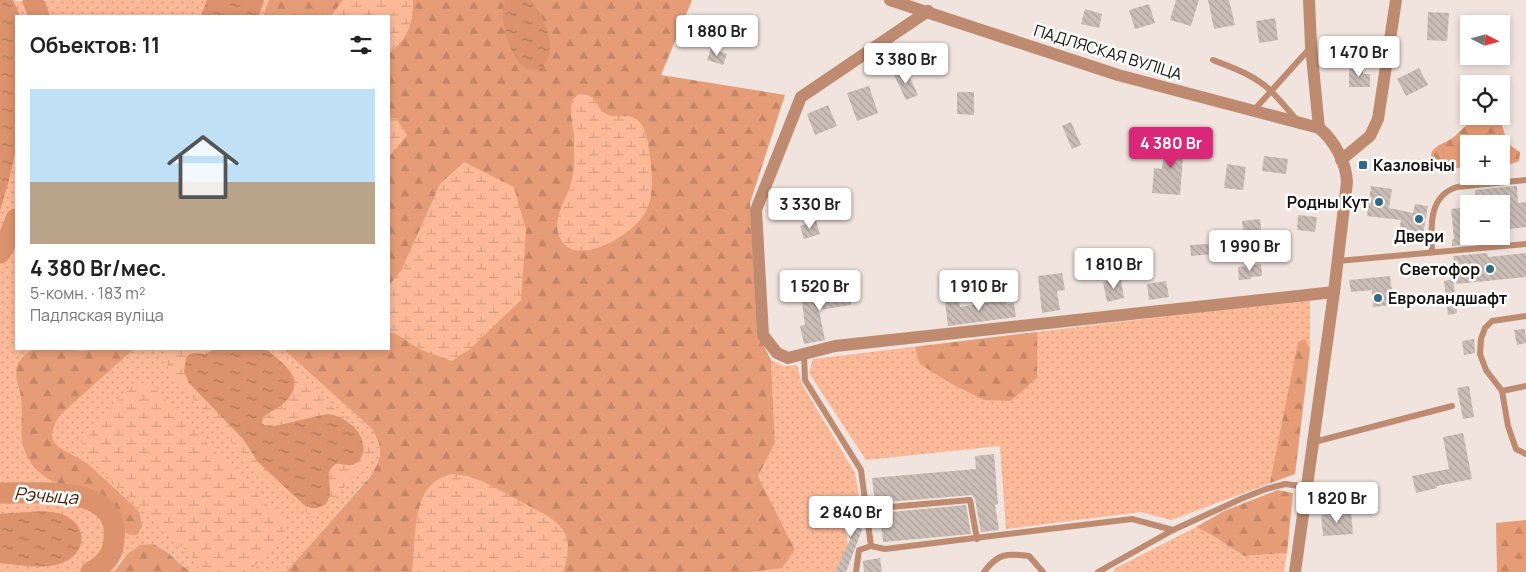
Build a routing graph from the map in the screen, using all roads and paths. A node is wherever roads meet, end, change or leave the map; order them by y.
1 (890, 0) edge
2 (1309, 0) edge
3 (1396, 0) edge
4 (928, 11) junction
5 (1311, 46) junction
6 (1213, 60) dead end
7 (1272, 92) junction
8 (1253, 111) junction
9 (1299, 122) junction
10 (1319, 128) junction
11 (1341, 160) junction
12 (1526, 180) edge
13 (1526, 244) edge
14 (1432, 252) junction
15 (1338, 261) junction
16 (1334, 292) junction
17 (1526, 316) edge
18 (804, 355) junction
19 (1526, 386) edge
20 (1502, 391) junction
21 (1452, 406) dead end
22 (1314, 442) junction
23 (1526, 454) edge
24 (1308, 487) junction
25 (867, 509) junction
26 (1173, 530) junction
27 (977, 539) junction
28 (871, 546) junction
29 (856, 572) edge
30 (984, 572) edge
31 (1043, 572) edge
32 (1098, 572) edge
33 (1295, 572) edge

1 - 4 street, ПАДЛЯСКАЯ ВУЛІЦА
2 - 5 street
3 - 11 street
4 - 8 street, ПАДЛЯСКАЯ ВУЛІЦА
4 - 18 street
5 - 7 lane
5 - 10 street
6 - 7 lane
7 - 8 lane
7 - 9 lane
8 - 9 street, ПАДЛЯСКАЯ ВУЛІЦА
9 - 10 street, ПАДЛЯСКАЯ ВУЛІЦА
10 - 11 street
11 - 15 street
12 - 14 lane
13 - 14 lane
14 - 15 lane
15 - 16 street
16 - 18 street
16 - 22 street
17 - 20 lane
18 - 25 lane
19 - 20 lane
20 - 23 lane
21 - 22 lane
22 - 24 street
24 - 26 lane
24 - 33 street
25 - 27 lane
25 - 28 lane
26 - 27 lane
26 - 32 lane
27 - 28 lane
28 - 29 lane
30 - 31 lane

